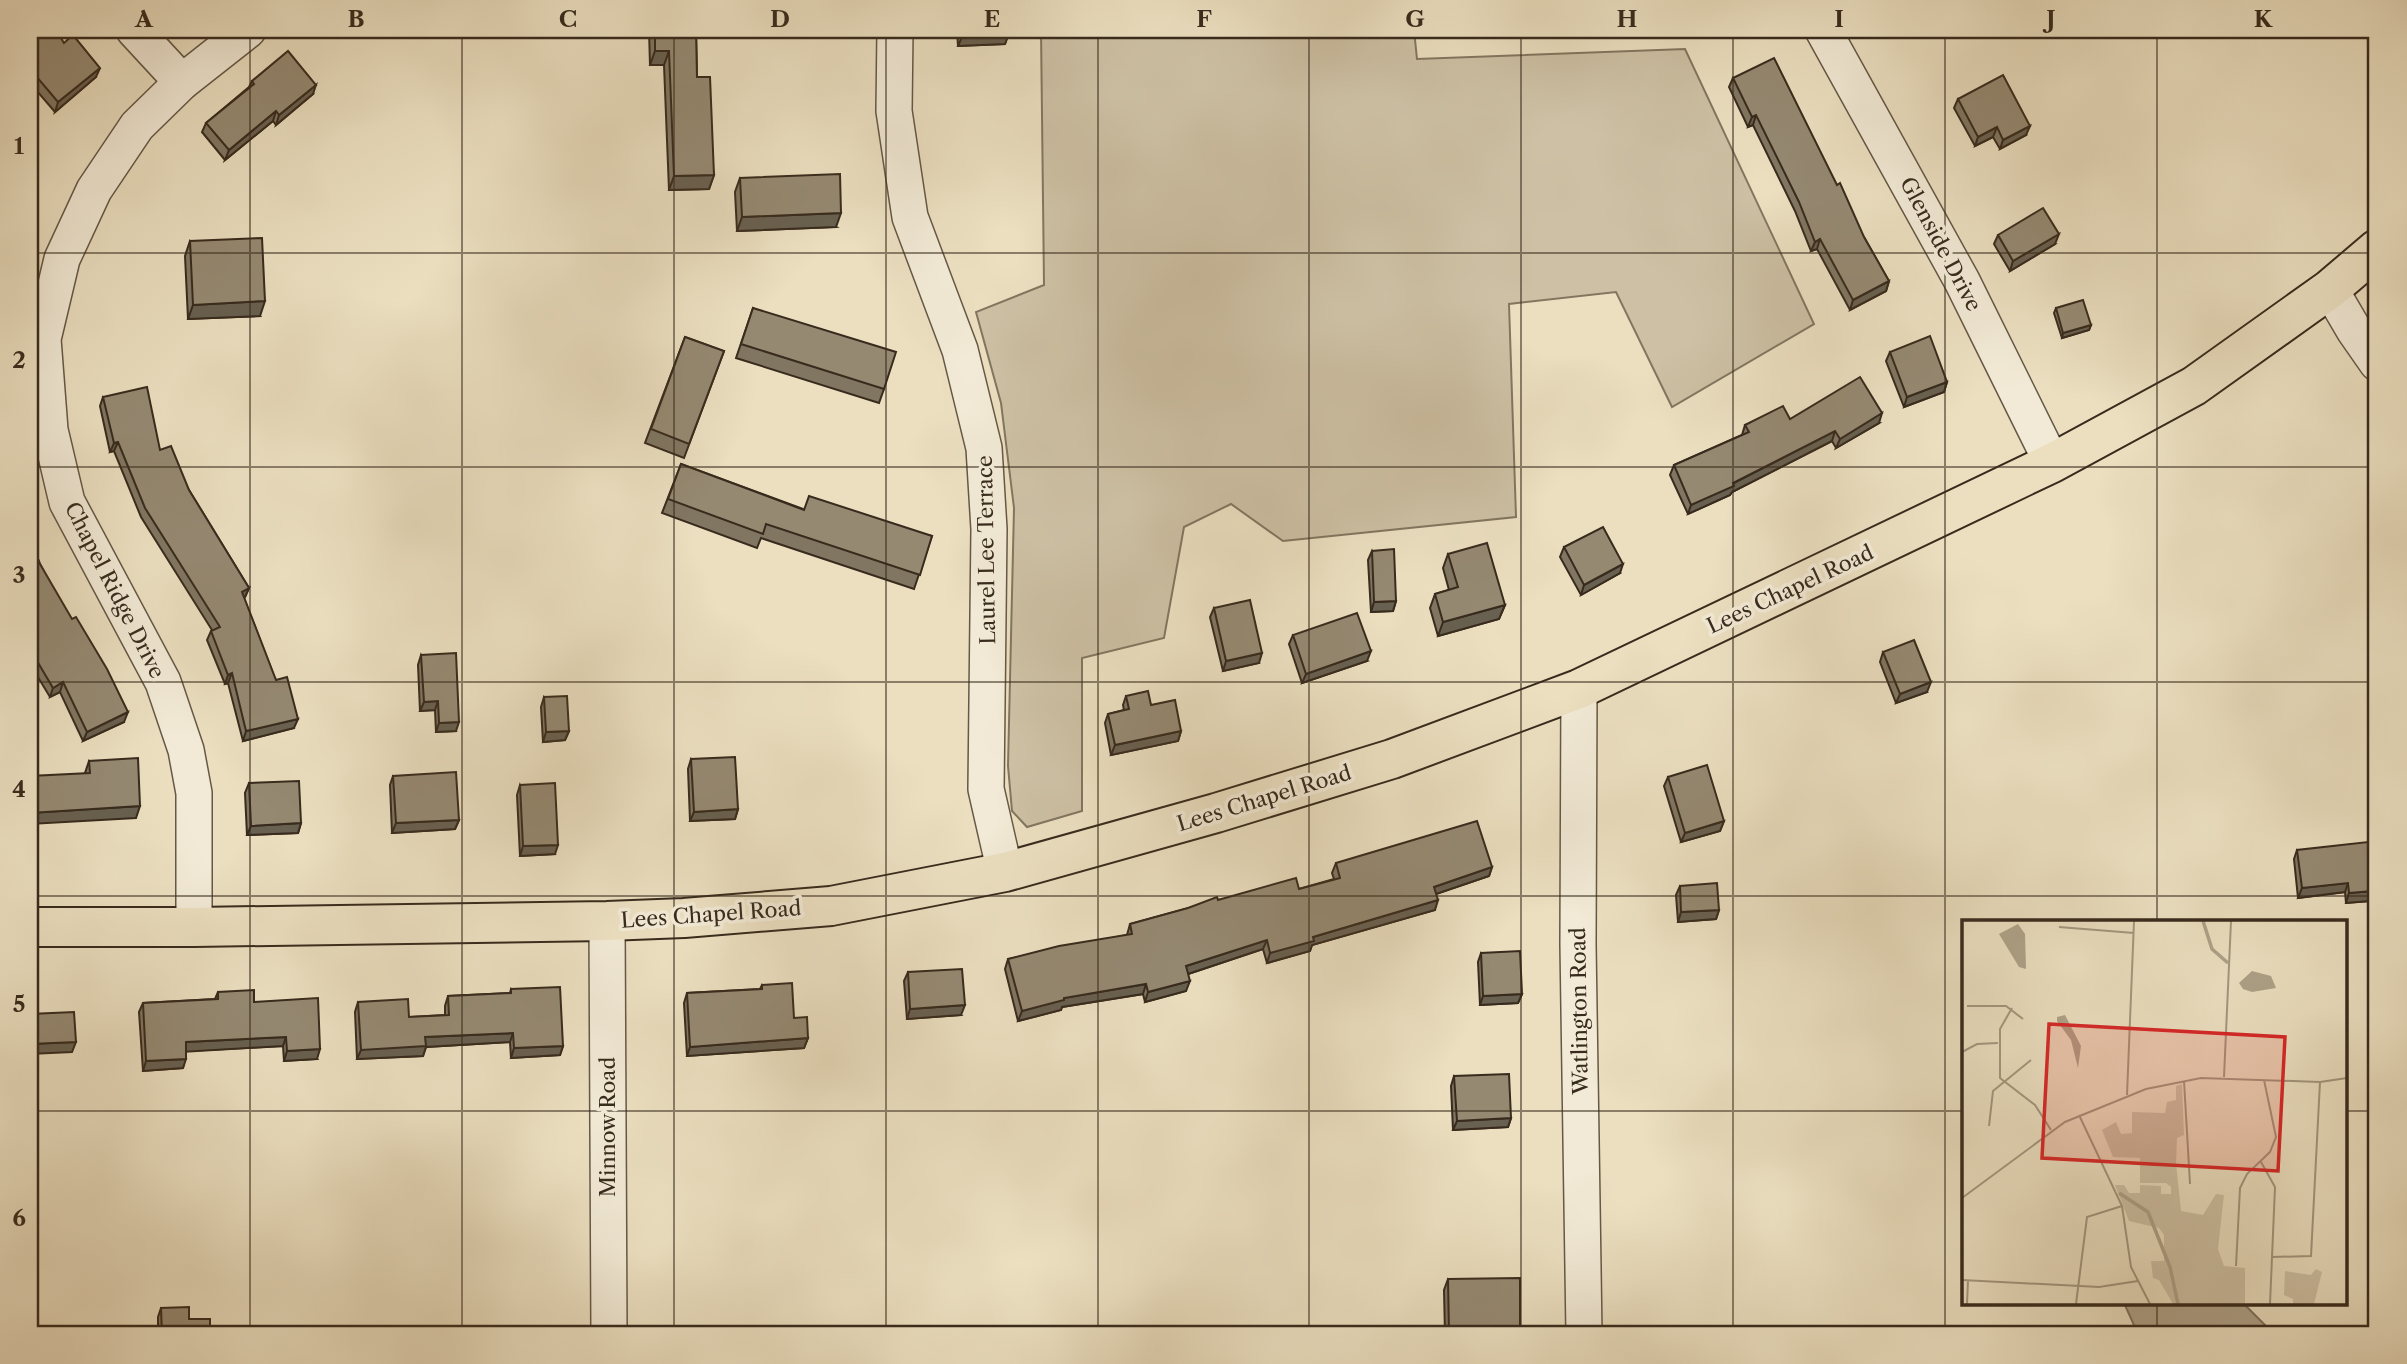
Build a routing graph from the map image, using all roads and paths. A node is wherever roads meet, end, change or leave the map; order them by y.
1 (134, 30) edge
2 (248, 30) edge
3 (895, 30) edge
4 (1824, 30) edge
5 (182, 82) junction
6 (2377, 249) edge
7 (2330, 289) junction
8 (2377, 363) edge
9 (2052, 463) junction
10 (1579, 689) junction
11 (1005, 872) junction
12 (607, 920) junction
13 (30, 927) edge
14 (194, 927) junction
15 (609, 1334) edge
16 (1584, 1334) edge

1 - 5 street
2 - 5 street, Chapel Ridge Drive
3 - 11 street, Laurel Lee Terrace
4 - 9 street, Glenside Drive
5 - 14 street, Chapel Ridge Drive
6 - 7 main road, Lees Chapel Road
7 - 8 street
7 - 9 main road, Lees Chapel Road
9 - 10 main road, Lees Chapel Road
10 - 11 main road, Lees Chapel Road
10 - 16 street, Watlington Road
11 - 12 main road, Lees Chapel Road
12 - 14 main road, Lees Chapel Road
12 - 15 street, Minnow Road
13 - 14 main road, Lees Chapel Road

